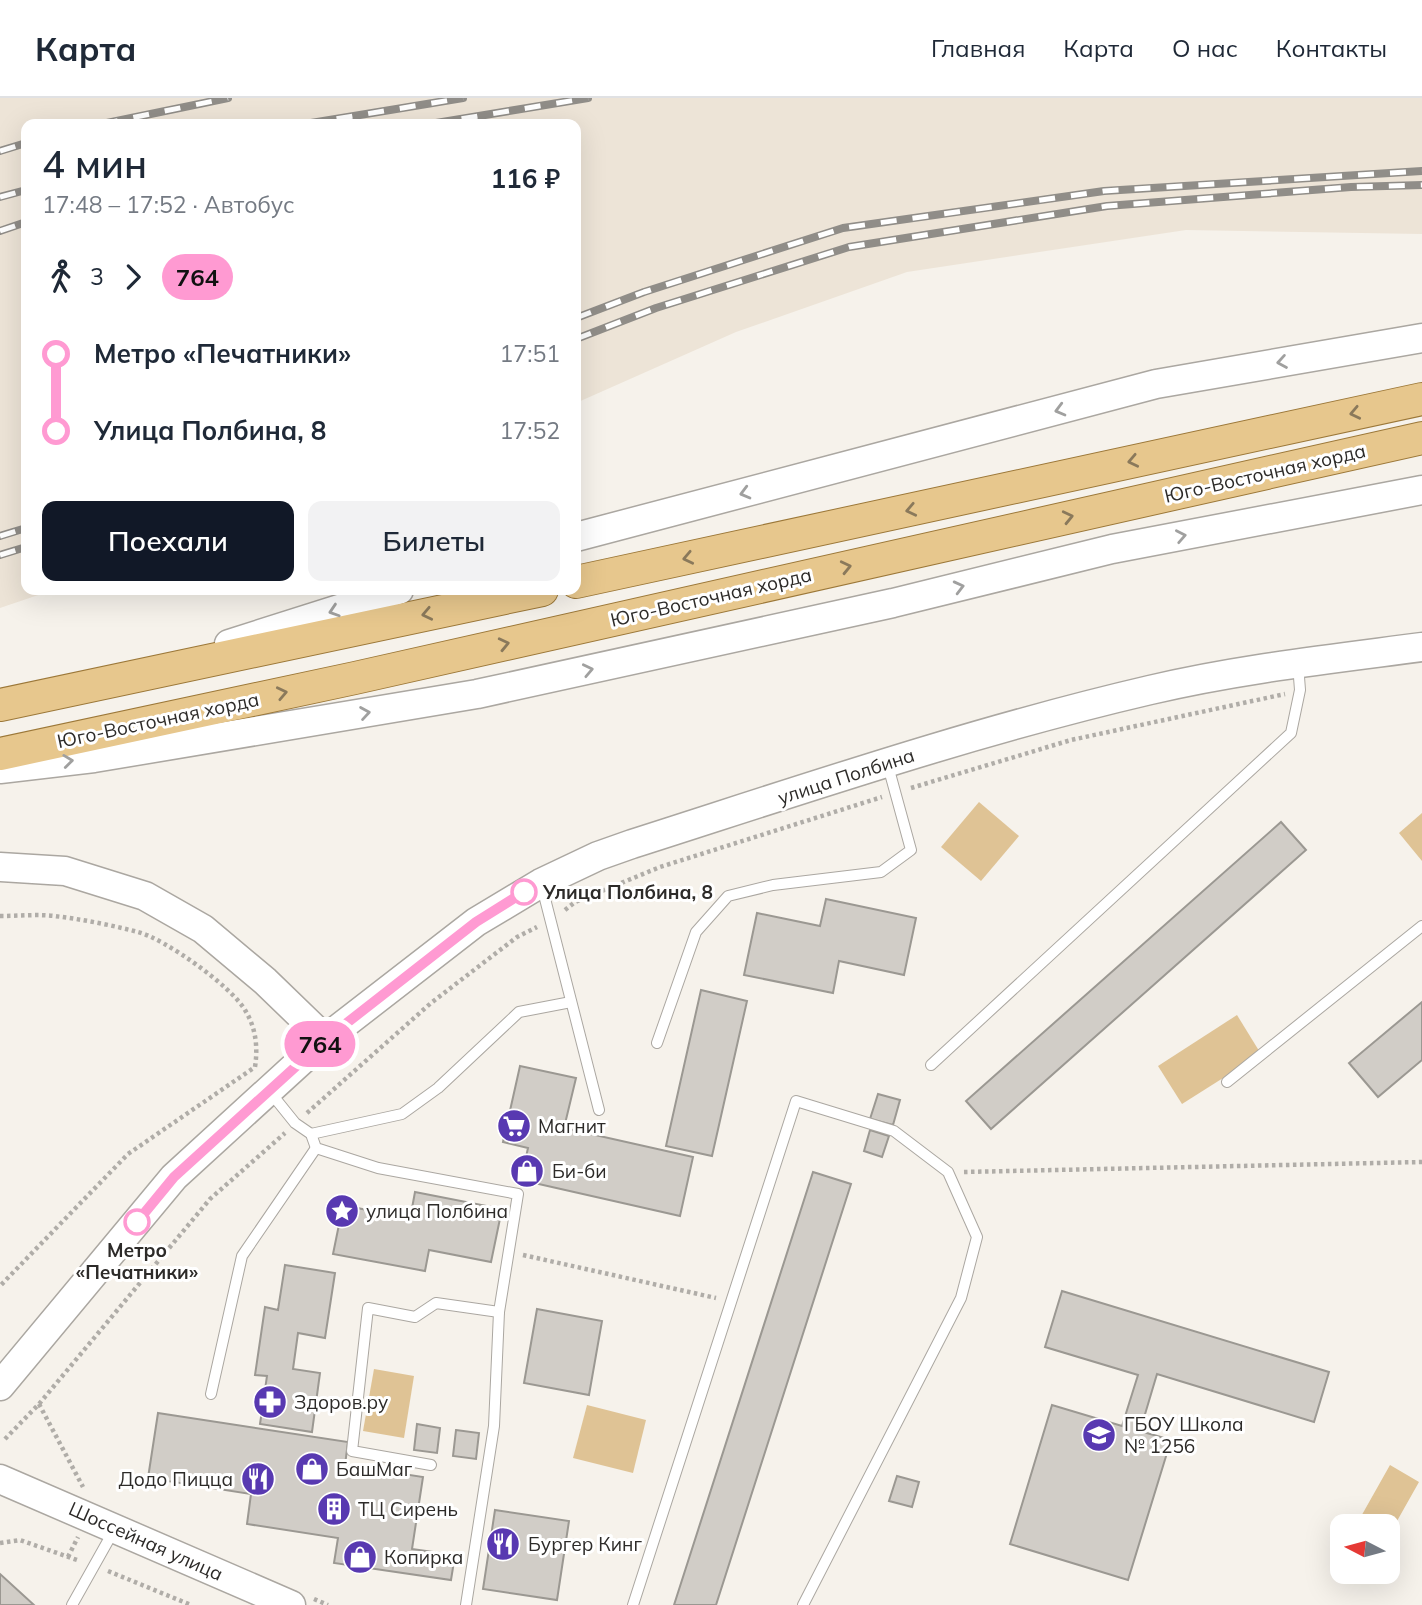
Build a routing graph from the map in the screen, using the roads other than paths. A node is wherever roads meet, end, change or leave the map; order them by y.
1 (1422, 338) edge
2 (1422, 398) edge
3 (1422, 438) edge
4 (1422, 490) edge
5 (581, 536) edge
6 (581, 581) edge
7 (383, 595) edge
8 (518, 595) edge
9 (1422, 647) edge
10 (126, 677) junction
11 (1299, 677) junction
12 (0, 705) edge
13 (0, 754) edge
14 (887, 762) junction
15 (0, 769) edge
16 (0, 867) edge
17 (541, 883) junction
18 (1422, 926) edge
19 (570, 1002) junction
20 (325, 1040) junction
21 (656, 1043) dead end
22 (931, 1065) dead end
23 (1227, 1082) dead end
24 (269, 1091) junction
25 (599, 1110) dead end
26 (311, 1134) junction
27 (316, 1148) junction
28 (499, 1312) junction
29 (0, 1386) edge
30 (211, 1394) dead end
31 (431, 1465) dead end
32 (0, 1479) edge
33 (116, 1528) junction
34 (72, 1605) edge
35 (291, 1605) edge
36 (466, 1605) edge
37 (633, 1605) edge
38 (803, 1605) edge

1 -> 5 main road
2 -> 6 main road, Юго-Восточная хорда
13 -> 3 main road, Юго-Восточная хорда
15 -> 4 main road
7 -> 10 main road
8 -> 10 main road
9 - 11 main road, улица Полбина
10 - 12 main road
11 - 14 main road, улица Полбина
11 - 22 lane
14 - 17 main road, улица Полбина
14 - 21 lane
16 - 20 main road
17 - 19 lane
17 - 20 main road, улица Полбина
18 - 23 lane
19 - 25 lane
19 - 26 lane
20 - 24 main road
24 - 26 lane
24 - 29 main road
26 - 27 lane
27 - 28 lane
27 - 30 lane
28 - 31 lane
28 - 36 lane
32 - 33 main road, Шоссейная улица
33 - 34 lane
33 - 35 main road, Шоссейная улица
37 - 38 lane

